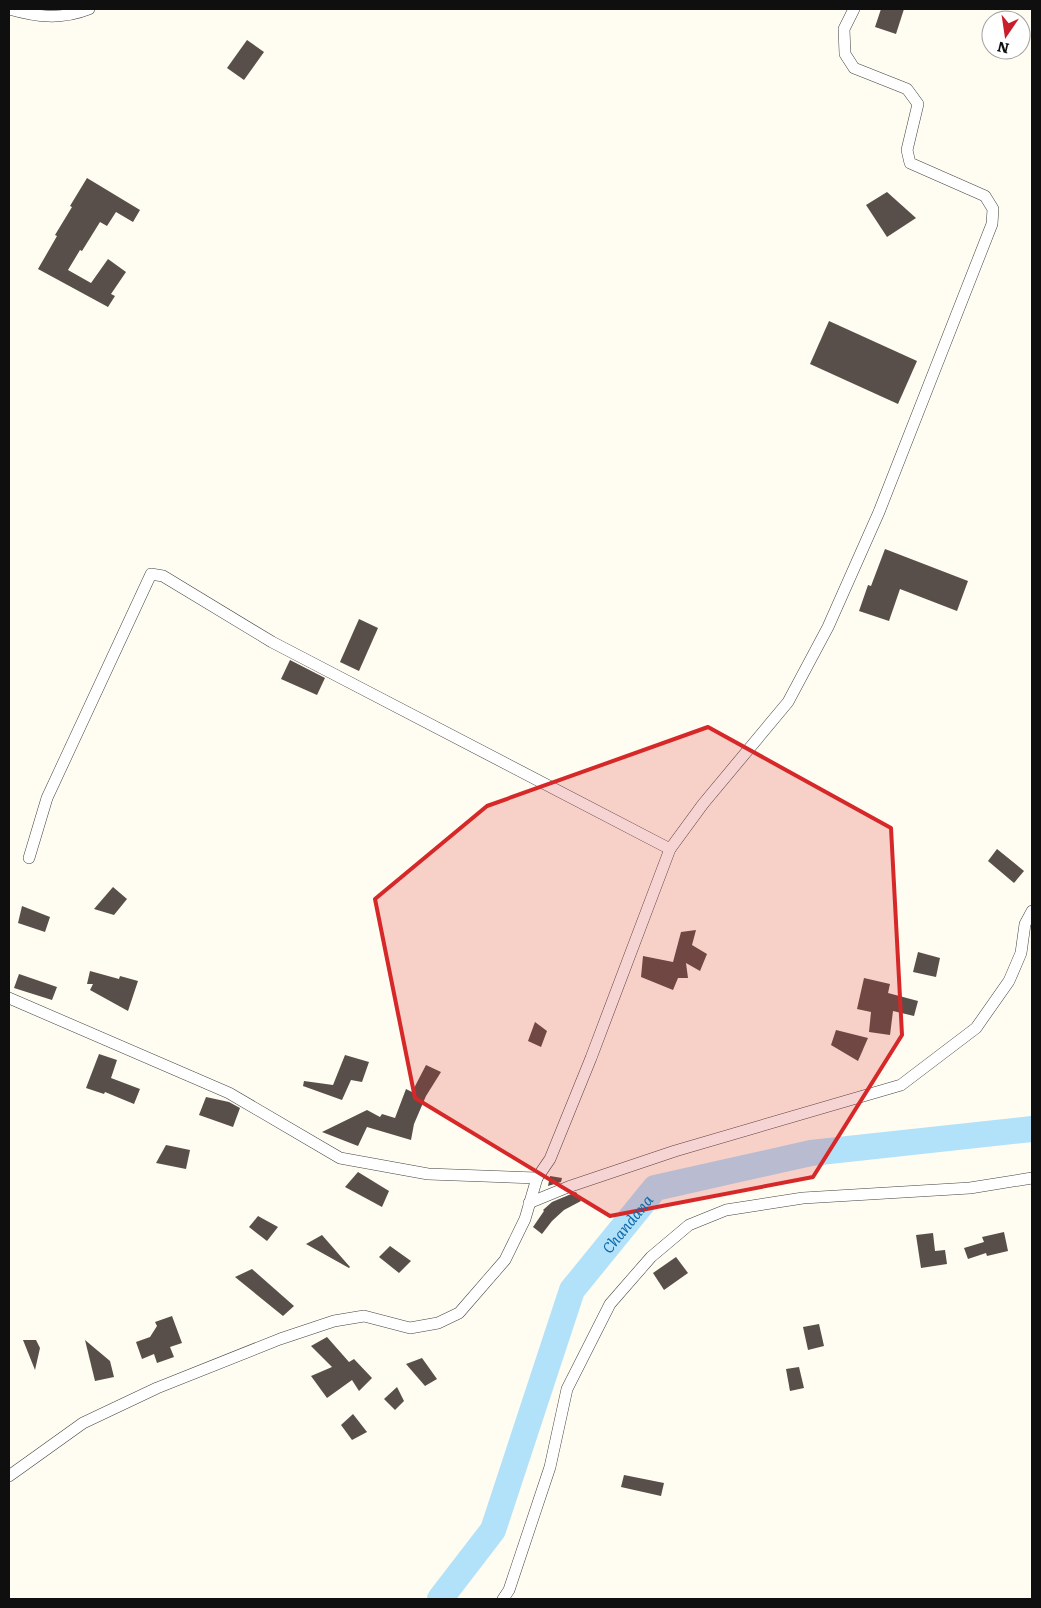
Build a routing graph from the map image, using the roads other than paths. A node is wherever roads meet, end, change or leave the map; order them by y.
1 (9, 9) edge
2 (89, 9) edge
3 (854, 9) edge
4 (670, 849) junction
5 (29, 858) dead end
6 (1032, 911) edge
7 (9, 998) edge
8 (537, 1178) junction
9 (1032, 1178) edge
10 (529, 1203) junction
11 (9, 1476) edge
12 (504, 1599) edge

1 - 2 street
3 - 4 street
4 - 5 street
4 - 8 street
6 - 10 street
7 - 8 street
8 - 10 street
9 - 12 street
10 - 11 street

